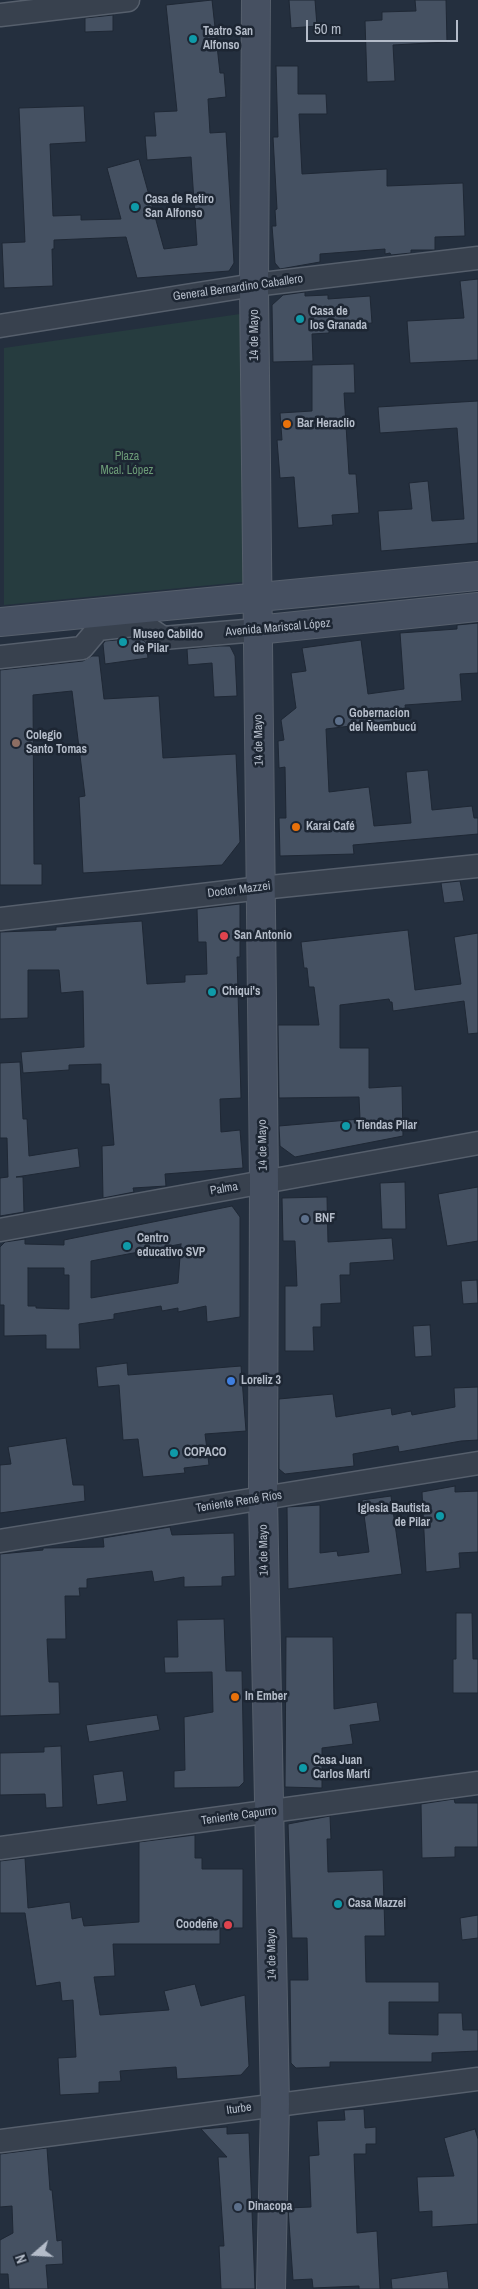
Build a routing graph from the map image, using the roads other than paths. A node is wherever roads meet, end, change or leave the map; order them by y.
1 (128, 0) edge
2 (256, 0) edge
3 (0, 15) edge
4 (478, 258) edge
5 (254, 284) junction
6 (0, 326) edge
7 (478, 576) edge
8 (256, 597) junction
9 (478, 607) edge
10 (0, 622) edge
11 (257, 630) junction
12 (0, 657) edge
13 (478, 866) edge
14 (261, 888) junction
15 (0, 918) edge
16 (478, 1143) edge
17 (264, 1181) junction
18 (0, 1230) edge
19 (478, 1463) edge
20 (263, 1498) junction
21 (0, 1541) edge
22 (478, 1783) edge
23 (269, 1812) junction
24 (0, 1848) edge
25 (478, 2079) edge
26 (274, 2104) junction
27 (0, 2141) edge
28 (271, 2289) edge

1 - 3 street
2 - 5 main road, 14 de Mayo
4 - 5 street, General Bernardino Caballero
5 - 6 street, General Bernardino Caballero
5 - 8 main road, 14 de Mayo
7 - 8 main road
8 - 10 main road
8 - 11 main road, 14 de Mayo
9 - 11 main road, Avenida Mariscal López
11 - 12 street, Avenida Mariscal López
11 - 14 main road, 14 de Mayo
13 - 14 street, Doctor Mazzei
14 - 15 street, Doctor Mazzei
14 - 17 main road, 14 de Mayo
16 - 17 street, Palma
17 - 18 street, Palma
17 - 20 main road, 14 de Mayo
19 - 20 street, Teniente René Ríos
20 - 21 street, Teniente René Ríos
20 - 23 main road, 14 de Mayo
22 - 23 street, Teniente Capurro
23 - 24 street, Teniente Capurro
23 - 26 main road, 14 de Mayo
25 - 26 street, Iturbe
26 - 27 street, Iturbe
26 - 28 main road, 14 de Mayo

